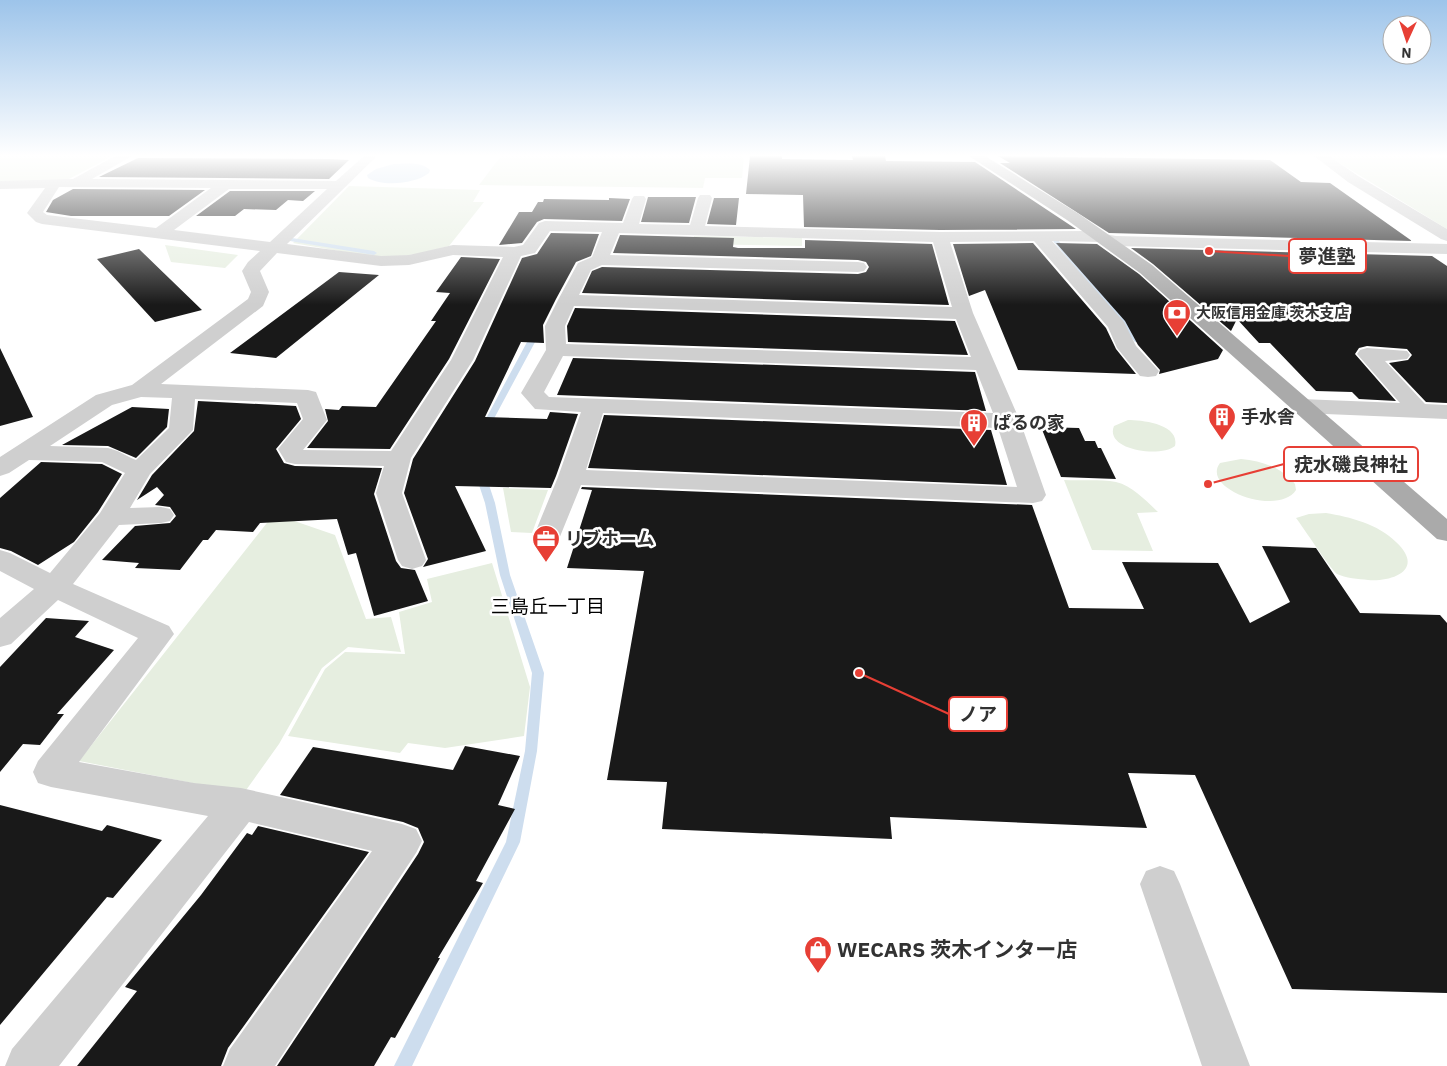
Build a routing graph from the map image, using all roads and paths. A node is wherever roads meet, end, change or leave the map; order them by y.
1 (40, 206) edge
2 (197, 206) edge
3 (318, 206) edge
4 (635, 206) edge
5 (703, 206) edge
6 (1053, 206) edge
7 (1397, 206) edge
8 (621, 229) junction
9 (696, 231) junction
10 (160, 233) junction
11 (854, 235) junction
12 (1447, 236) edge
13 (940, 237) junction
14 (1039, 237) junction
15 (1101, 237) junction
16 (274, 248) junction
17 (1447, 249) edge
18 (514, 252) junction
19 (599, 260) junction
20 (858, 267) junction
21 (869, 295) junction
22 (567, 300) junction
23 (963, 313) junction
24 (1351, 339) dead end
25 (556, 350) junction
26 (1367, 354) junction
27 (1400, 356) dead end
28 (983, 364) junction
29 (1148, 371) dead end
30 (140, 390) junction
31 (184, 391) junction
32 (594, 406) junction
33 (1301, 406) junction
34 (1418, 410) junction
35 (1447, 412) edge
36 (1008, 421) junction
37 (22, 452) junction
38 (400, 458) junction
39 (0, 468) edge
40 (140, 470) junction
41 (571, 476) junction
42 (161, 515) dead end
43 (111, 517) junction
44 (549, 532) dead end
45 (1447, 533) edge
46 (0, 559) edge
47 (412, 560) dead end
48 (54, 587) junction
49 (0, 636) edge
50 (241, 804) junction
51 (1160, 884) dead end
52 (29, 1066) edge
53 (247, 1066) edge
54 (1226, 1066) edge

1 - 10 street
2 - 10 street
3 - 16 street
4 - 8 street
5 - 9 street
6 - 15 main road
7 - 12 street
8 - 9 street
8 - 18 street
8 - 19 street
9 - 11 street
10 - 16 street
11 - 13 street
11 - 20 street
13 - 14 street
13 - 23 street
14 - 15 street
14 - 29 street
15 - 17 street
15 - 33 main road
16 - 18 street
16 - 30 street
18 - 38 street
19 - 20 street
19 - 22 street
20 - 21 street
21 - 22 street
21 - 23 street
22 - 25 street
23 - 28 street
24 - 26 street
25 - 28 street
25 - 32 street
26 - 27 street
26 - 34 street
28 - 36 street
30 - 31 street
30 - 37 street
31 - 38 street
31 - 40 street
32 - 36 street
32 - 41 street
33 - 34 street
33 - 45 main road
34 - 35 street
36 - 41 street
37 - 39 street
37 - 40 street
38 - 47 street
40 - 43 street
41 - 44 street
42 - 43 street
43 - 48 street
46 - 48 street
48 - 49 street
48 - 50 street
50 - 52 street
50 - 53 street
51 - 54 street

